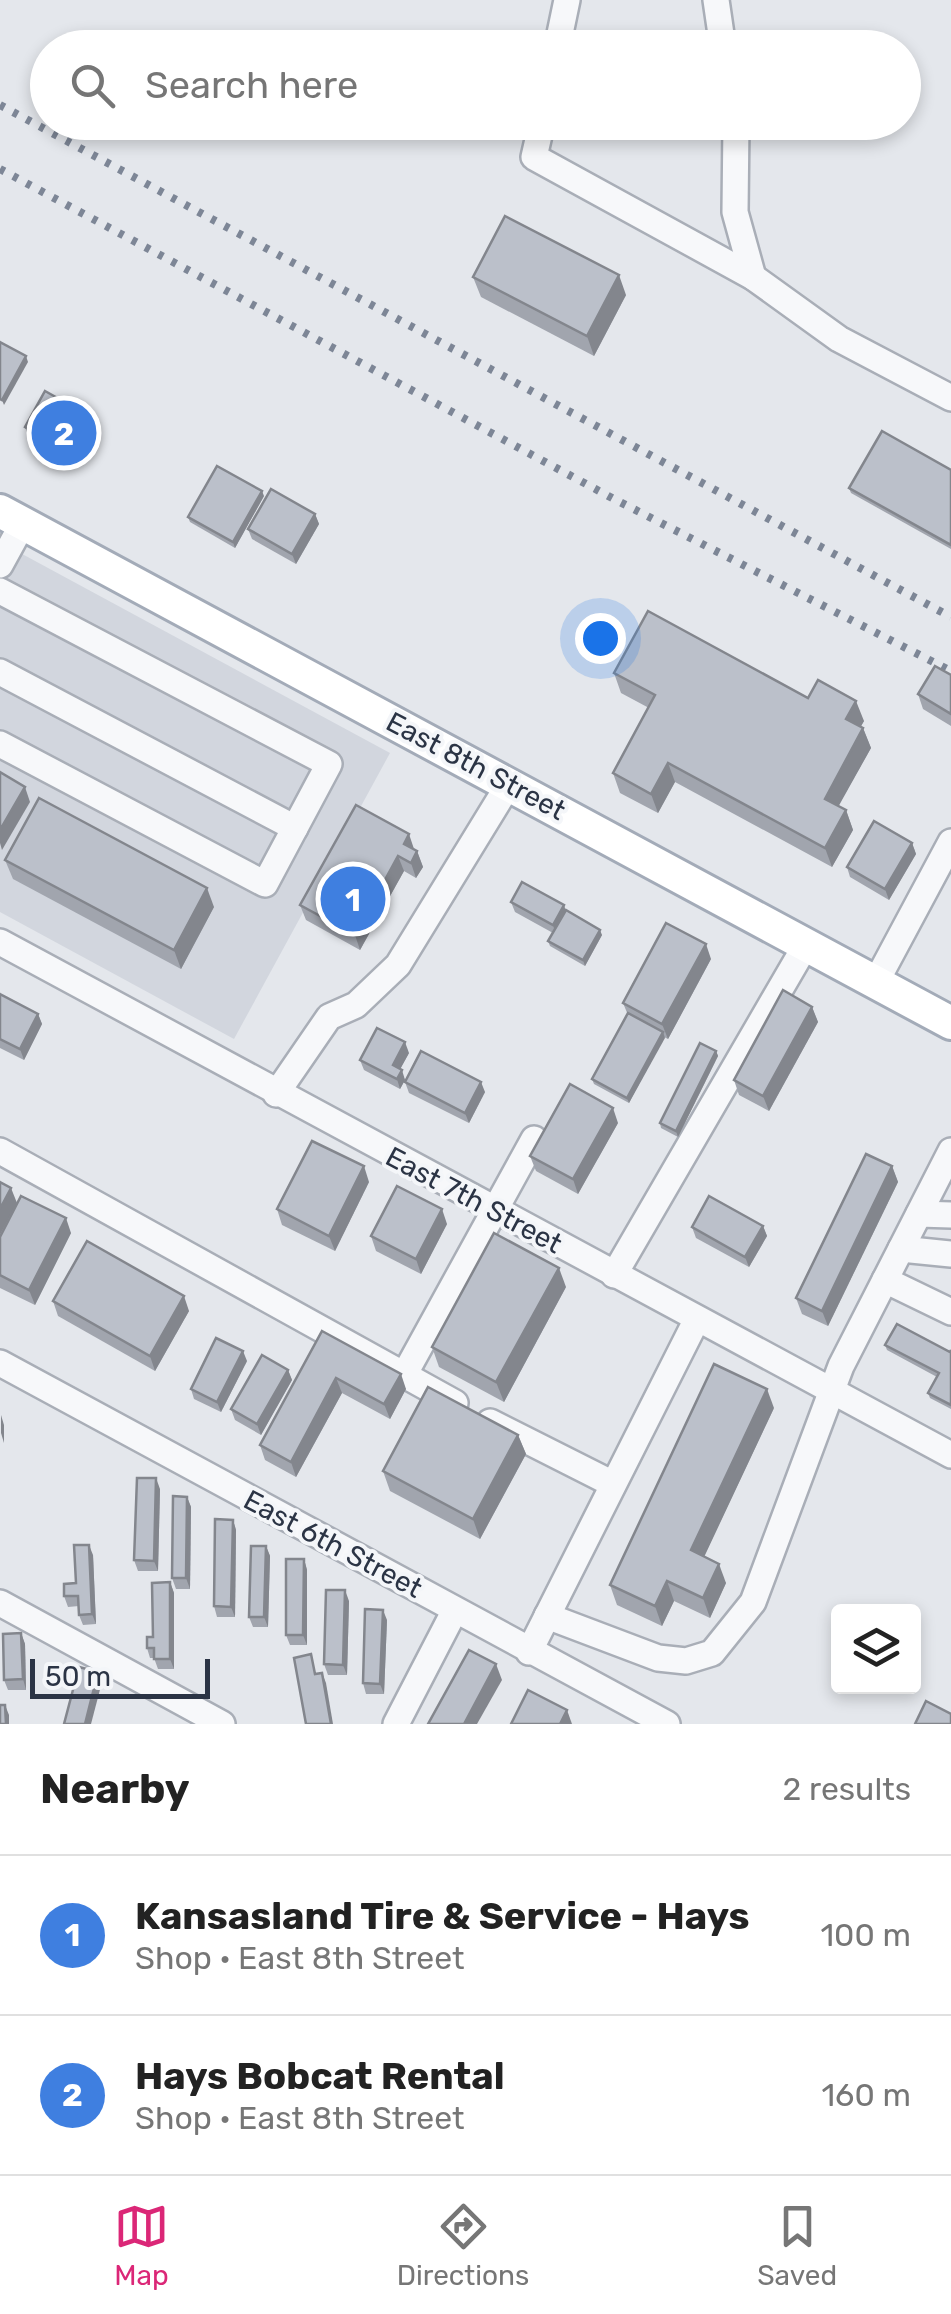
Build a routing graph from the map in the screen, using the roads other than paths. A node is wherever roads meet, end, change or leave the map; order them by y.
1 (567, 0) edge
2 (716, 0) edge
3 (561, 30) edge
4 (721, 30) edge
5 (538, 140) edge
6 (736, 140) edge
7 (753, 277) junction
8 (951, 398) edge
9 (12, 517) edge
10 (0, 565) edge
11 (0, 590) edge
12 (0, 672) edge
13 (0, 744) edge
14 (509, 784) junction
15 (295, 828) junction
16 (951, 842) edge
17 (0, 942) edge
18 (807, 944) junction
19 (876, 982) junction
20 (951, 1023) edge
21 (276, 1094) junction
22 (534, 1138) dead end
23 (951, 1151) edge
24 (0, 1152) edge
25 (492, 1210) junction
26 (919, 1214) junction
27 (951, 1216) edge
28 (901, 1249) junction
29 (951, 1254) edge
30 (614, 1275) junction
31 (885, 1280) junction
32 (951, 1312) edge
33 (696, 1319) junction
34 (0, 1363) edge
35 (403, 1377) junction
36 (832, 1392) junction
37 (951, 1455) edge
38 (613, 1484) junction
39 (0, 1603) edge
40 (456, 1610) junction
41 (547, 1616) junction
42 (529, 1652) junction
43 (222, 1724) edge
44 (396, 1724) edge
45 (667, 1724) edge

1 - 3 street
2 - 4 street
5 - 7 street
6 - 7 street
7 - 8 street
9 - 10 street
9 - 14 main road, East 8th Street
11 - 15 street
12 - 15 street
13 - 15 street
14 - 18 main road, East 8th Street
14 - 21 street
16 - 19 street
17 - 21 street, East 7th Street
18 - 19 main road, East 8th Street
18 - 30 street
19 - 20 main road, East 8th Street
21 - 25 street, East 7th Street
22 - 25 street
23 - 26 street
24 - 35 street
25 - 30 street, East 7th Street
25 - 35 street
26 - 27 street
26 - 28 street
28 - 29 street
28 - 31 street
30 - 33 street, East 7th Street
31 - 32 street
31 - 36 street
33 - 36 street, East 7th Street
33 - 38 street
34 - 40 street, East 6th Street
35 - 38 street
36 - 37 street, East 7th Street
36 - 41 street
38 - 41 street
39 - 43 street
40 - 42 street, East 6th Street
40 - 44 street
41 - 42 street
42 - 45 street, East 6th Street

